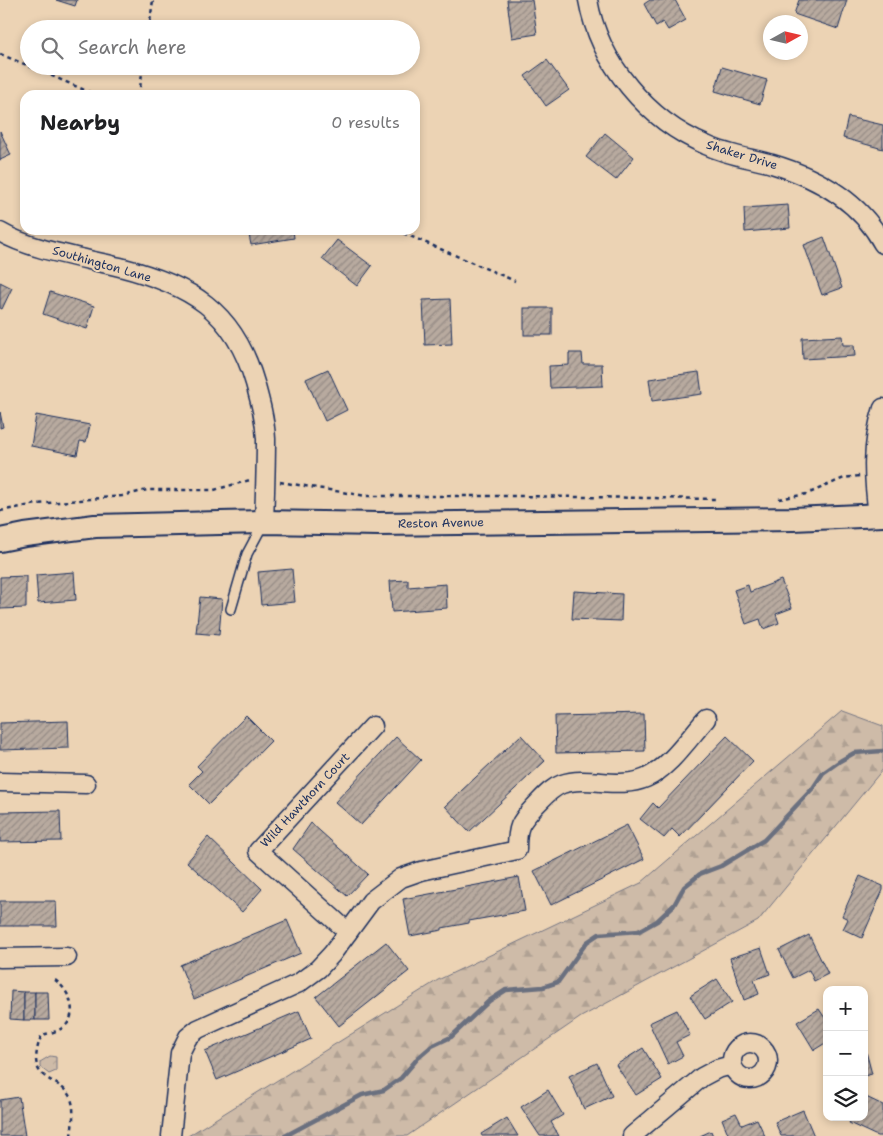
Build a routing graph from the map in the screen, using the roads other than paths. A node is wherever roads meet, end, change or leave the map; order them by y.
1 (588, 0) edge
2 (0, 232) edge
3 (883, 244) edge
4 (883, 408) edge
5 (880, 515) edge
6 (264, 522) junction
7 (0, 540) edge
8 (231, 609) dead end
9 (706, 719) dead end
10 (373, 726) dead end
11 (0, 782) edge
12 (86, 784) dead end
13 (348, 932) junction
14 (67, 957) dead end
15 (0, 958) edge
16 (732, 1065) dead end
17 (171, 1136) edge
18 (632, 1136) edge

1 - 3 street, Shaker Drive
2 - 6 street, Southington Lane
4 - 5 street
5 - 6 street, Reston Avenue
6 - 7 street, Reston Avenue
6 - 8 lane
9 - 13 street
10 - 13 street, Wild Hawthorn Court
11 - 12 street
13 - 17 street
14 - 15 street
16 - 18 street

